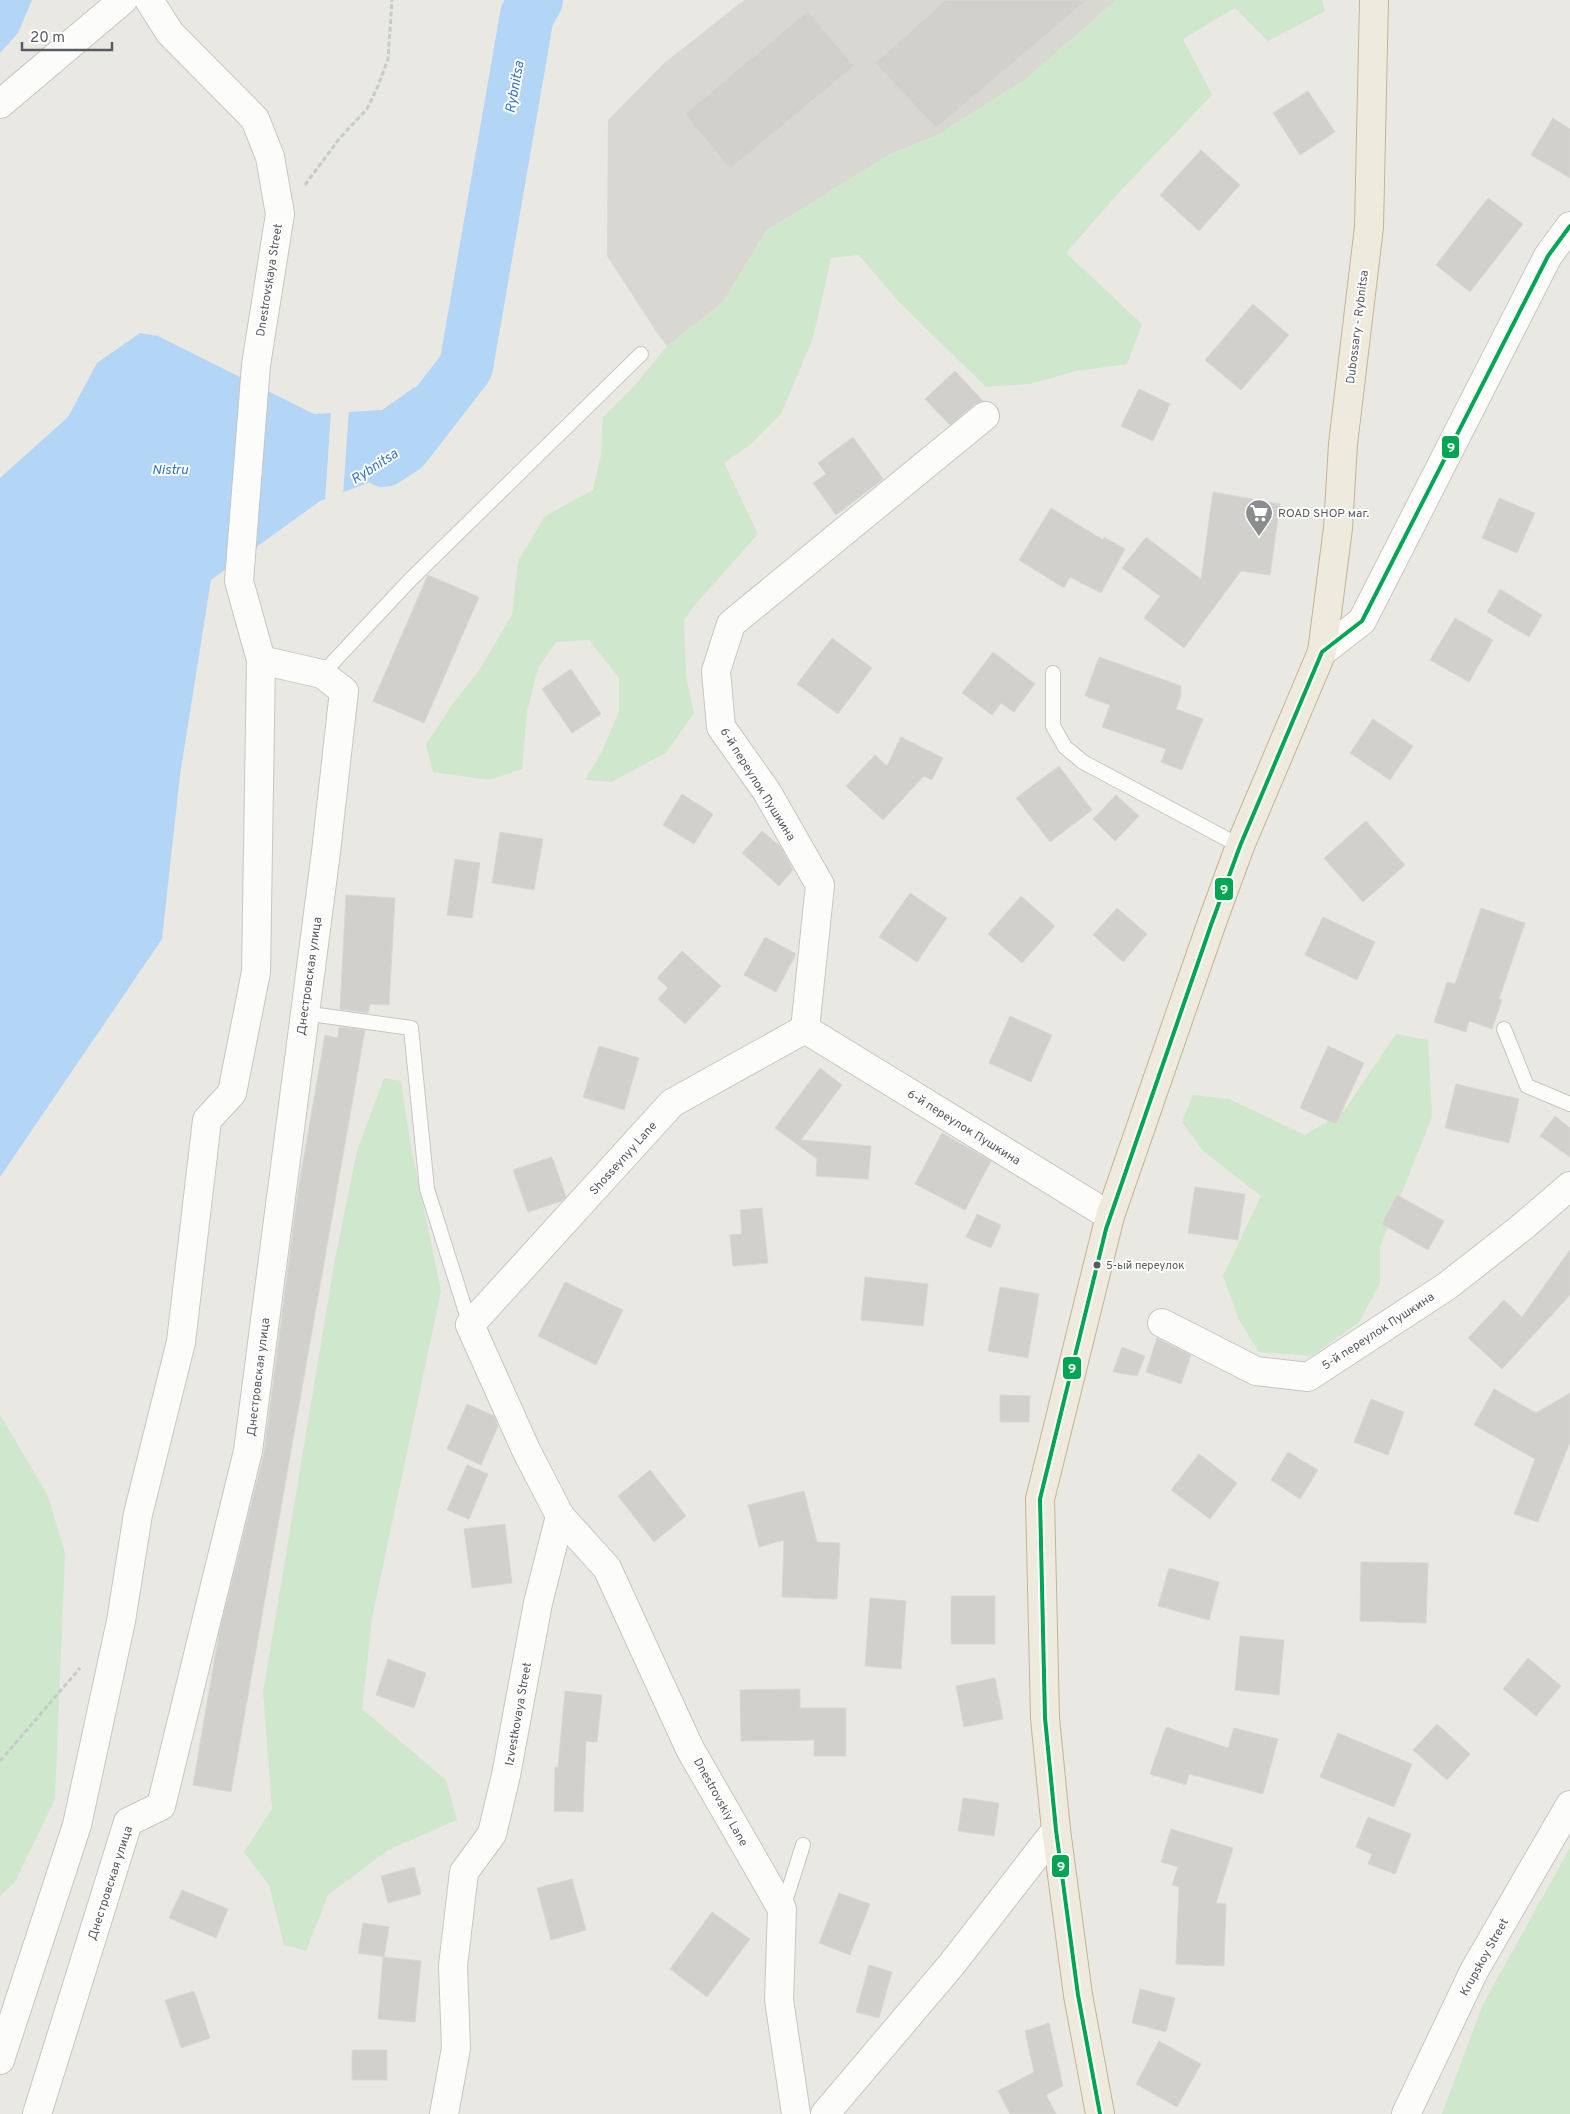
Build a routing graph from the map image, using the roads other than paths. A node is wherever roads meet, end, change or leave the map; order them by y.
1 (123, 0) edge
2 (149, 0) edge
3 (1374, 0) edge
4 (0, 104) edge
5 (1570, 226) edge
6 (641, 354) dead end
7 (985, 416) dead end
8 (1322, 652) junction
9 (260, 660) junction
10 (1053, 673) dead end
11 (322, 674) junction
12 (1240, 846) junction
13 (304, 1013) junction
14 (805, 1029) junction
15 (1504, 1029) dead end
16 (1570, 1104) edge
17 (1570, 1186) edge
18 (1110, 1216) junction
19 (1162, 1323) dead end
20 (470, 1325) junction
21 (560, 1516) junction
22 (1570, 1805) edge
23 (1056, 1830) junction
24 (803, 1846) dead end
25 (782, 1908) junction
26 (0, 2060) edge
27 (37, 2114) edge
28 (444, 2114) edge
29 (796, 2114) edge
30 (826, 2114) edge
31 (1100, 2114) edge
32 (1406, 2114) edge

1 - 4 street
2 - 9 street, Dnestrovskaya Street
3 - 8 highway, Dubossary - Rybnitsa
5 - 8 street
6 - 11 lane
7 - 14 street, 6-й переулок Пушкина
8 - 12 highway, Dubossary - Rybnitsa
9 - 11 street, Днестровская улица
9 - 26 street
10 - 12 lane
11 - 13 street, Днестровская улица
12 - 18 highway, Dubossary - Rybnitsa
13 - 20 lane
13 - 27 street, Днестровская улица
14 - 18 street, 6-й переулок Пушкина
14 - 20 street, Shosseynyy Lane
15 - 16 lane
17 - 19 street, 5-й переулок Пушкина
18 - 23 highway, Dubossary - Rybnitsa
20 - 21 street
21 - 25 street, Dnestrovskiy Lane
21 - 28 street, Izvestkovaya Street
22 - 32 street, Krupskoy Street
23 - 30 street
23 - 31 highway, Dubossary - Rybnitsa
24 - 25 lane
25 - 29 street

